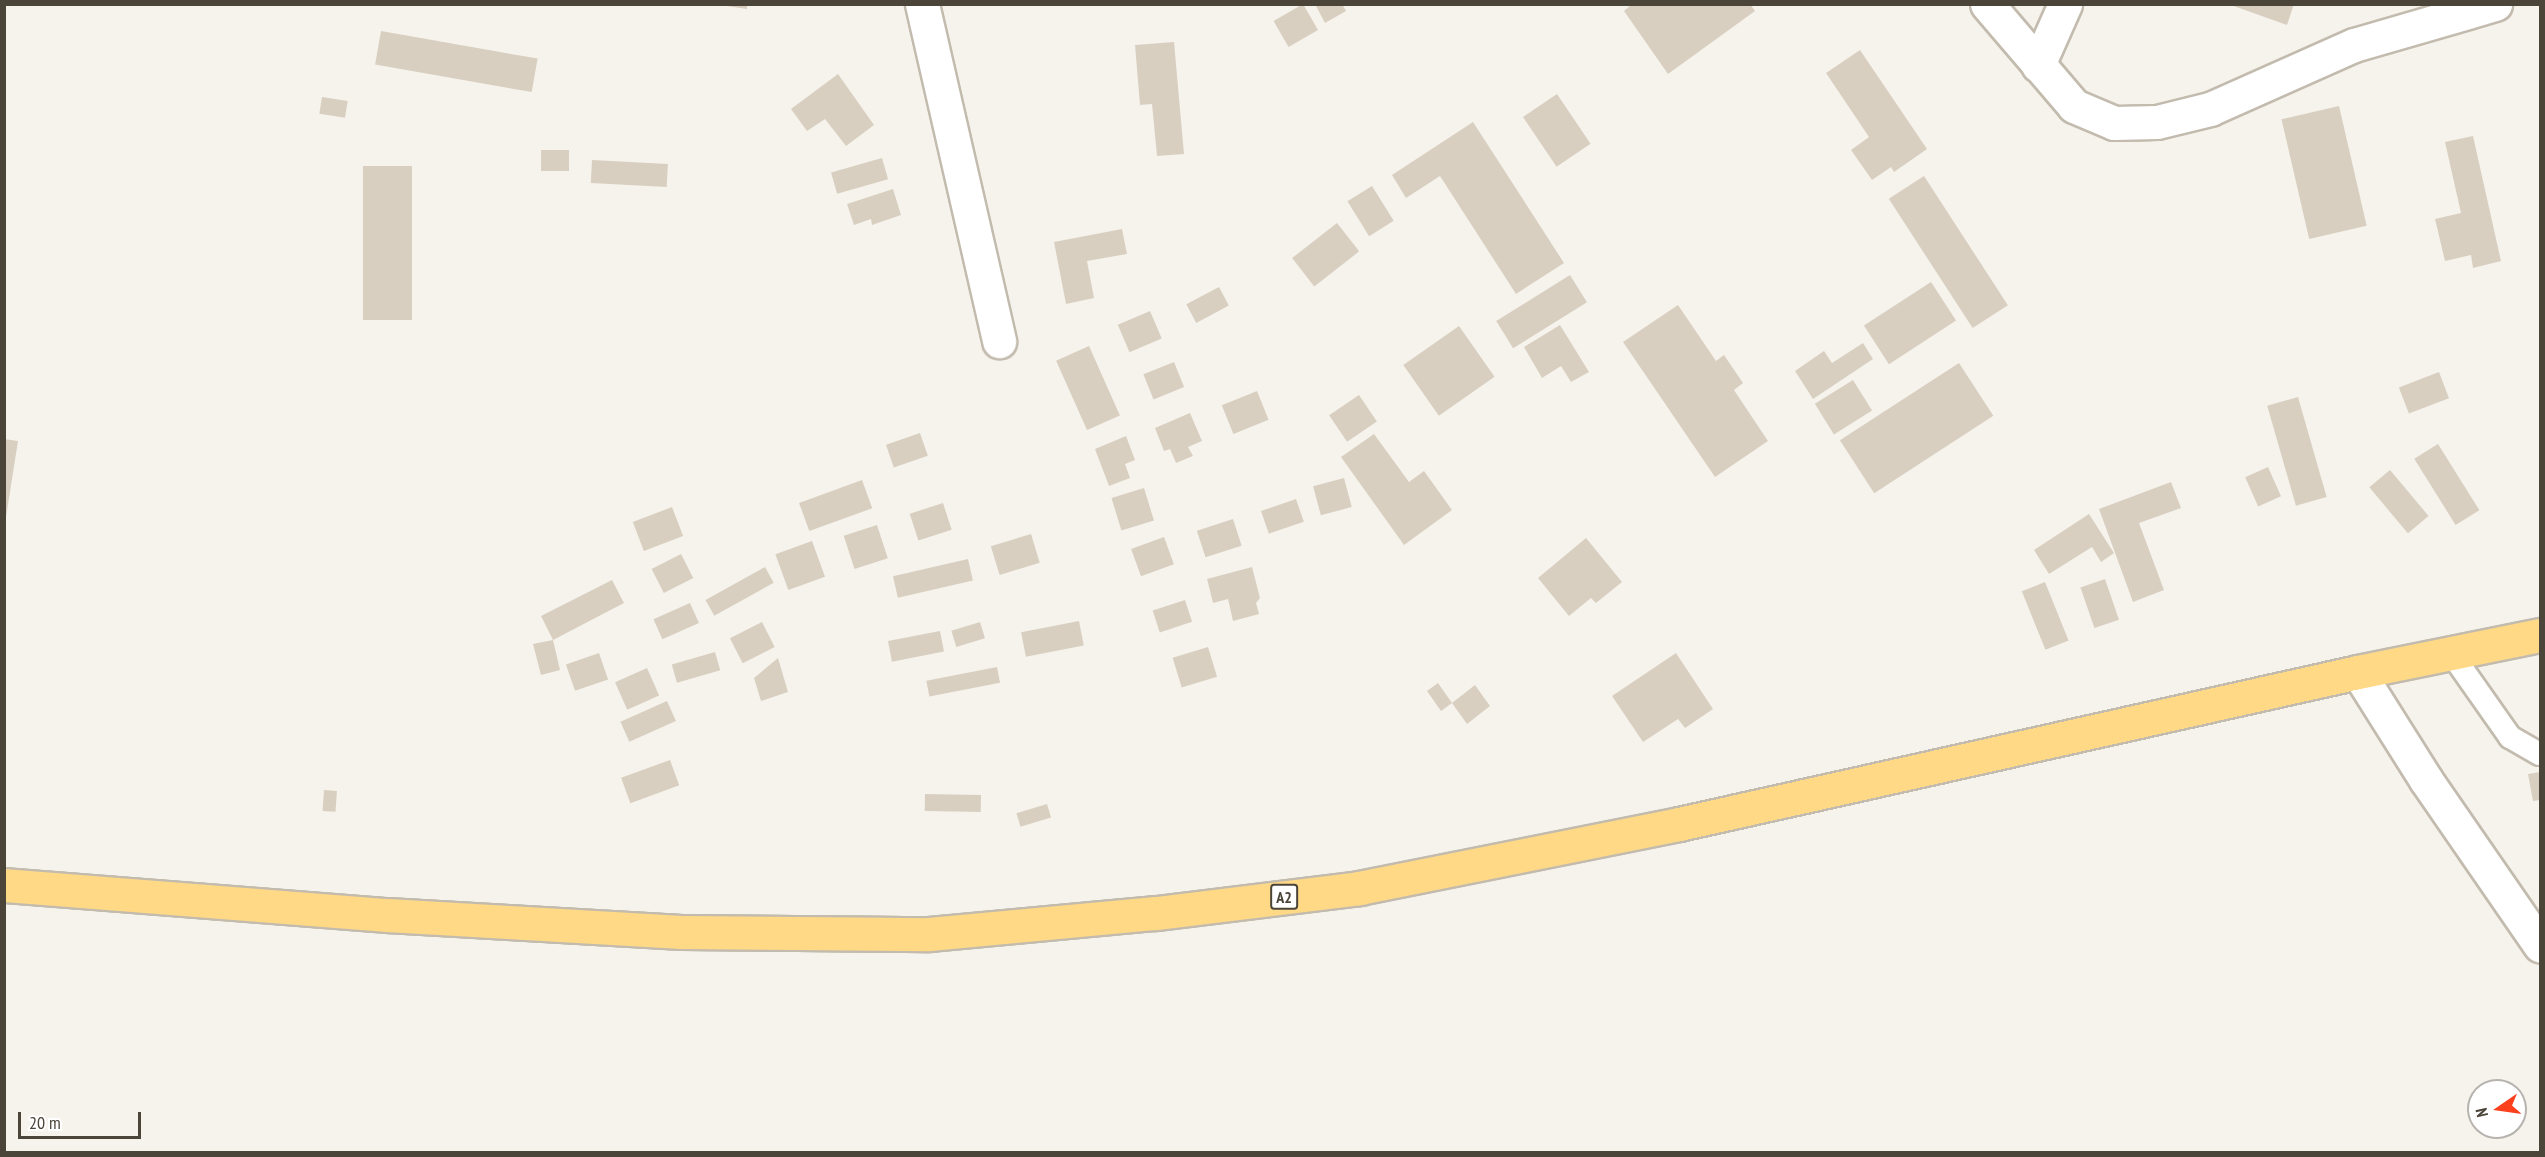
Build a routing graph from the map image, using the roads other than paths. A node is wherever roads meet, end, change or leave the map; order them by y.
1 (922, 4) edge
2 (1987, 4) edge
3 (2065, 4) edge
4 (2494, 4) edge
5 (2038, 65) junction
6 (999, 341) dead end
7 (2541, 635) edge
8 (2451, 653) junction
9 (2358, 672) junction
10 (2541, 754) edge
11 (4, 885) edge
12 (2541, 945) edge

1 - 6 street
2 - 5 street
3 - 5 street
4 - 5 street
7 - 8 highway, A2
8 - 9 highway, A2
8 - 10 lane
9 - 11 highway, A2
9 - 12 street

